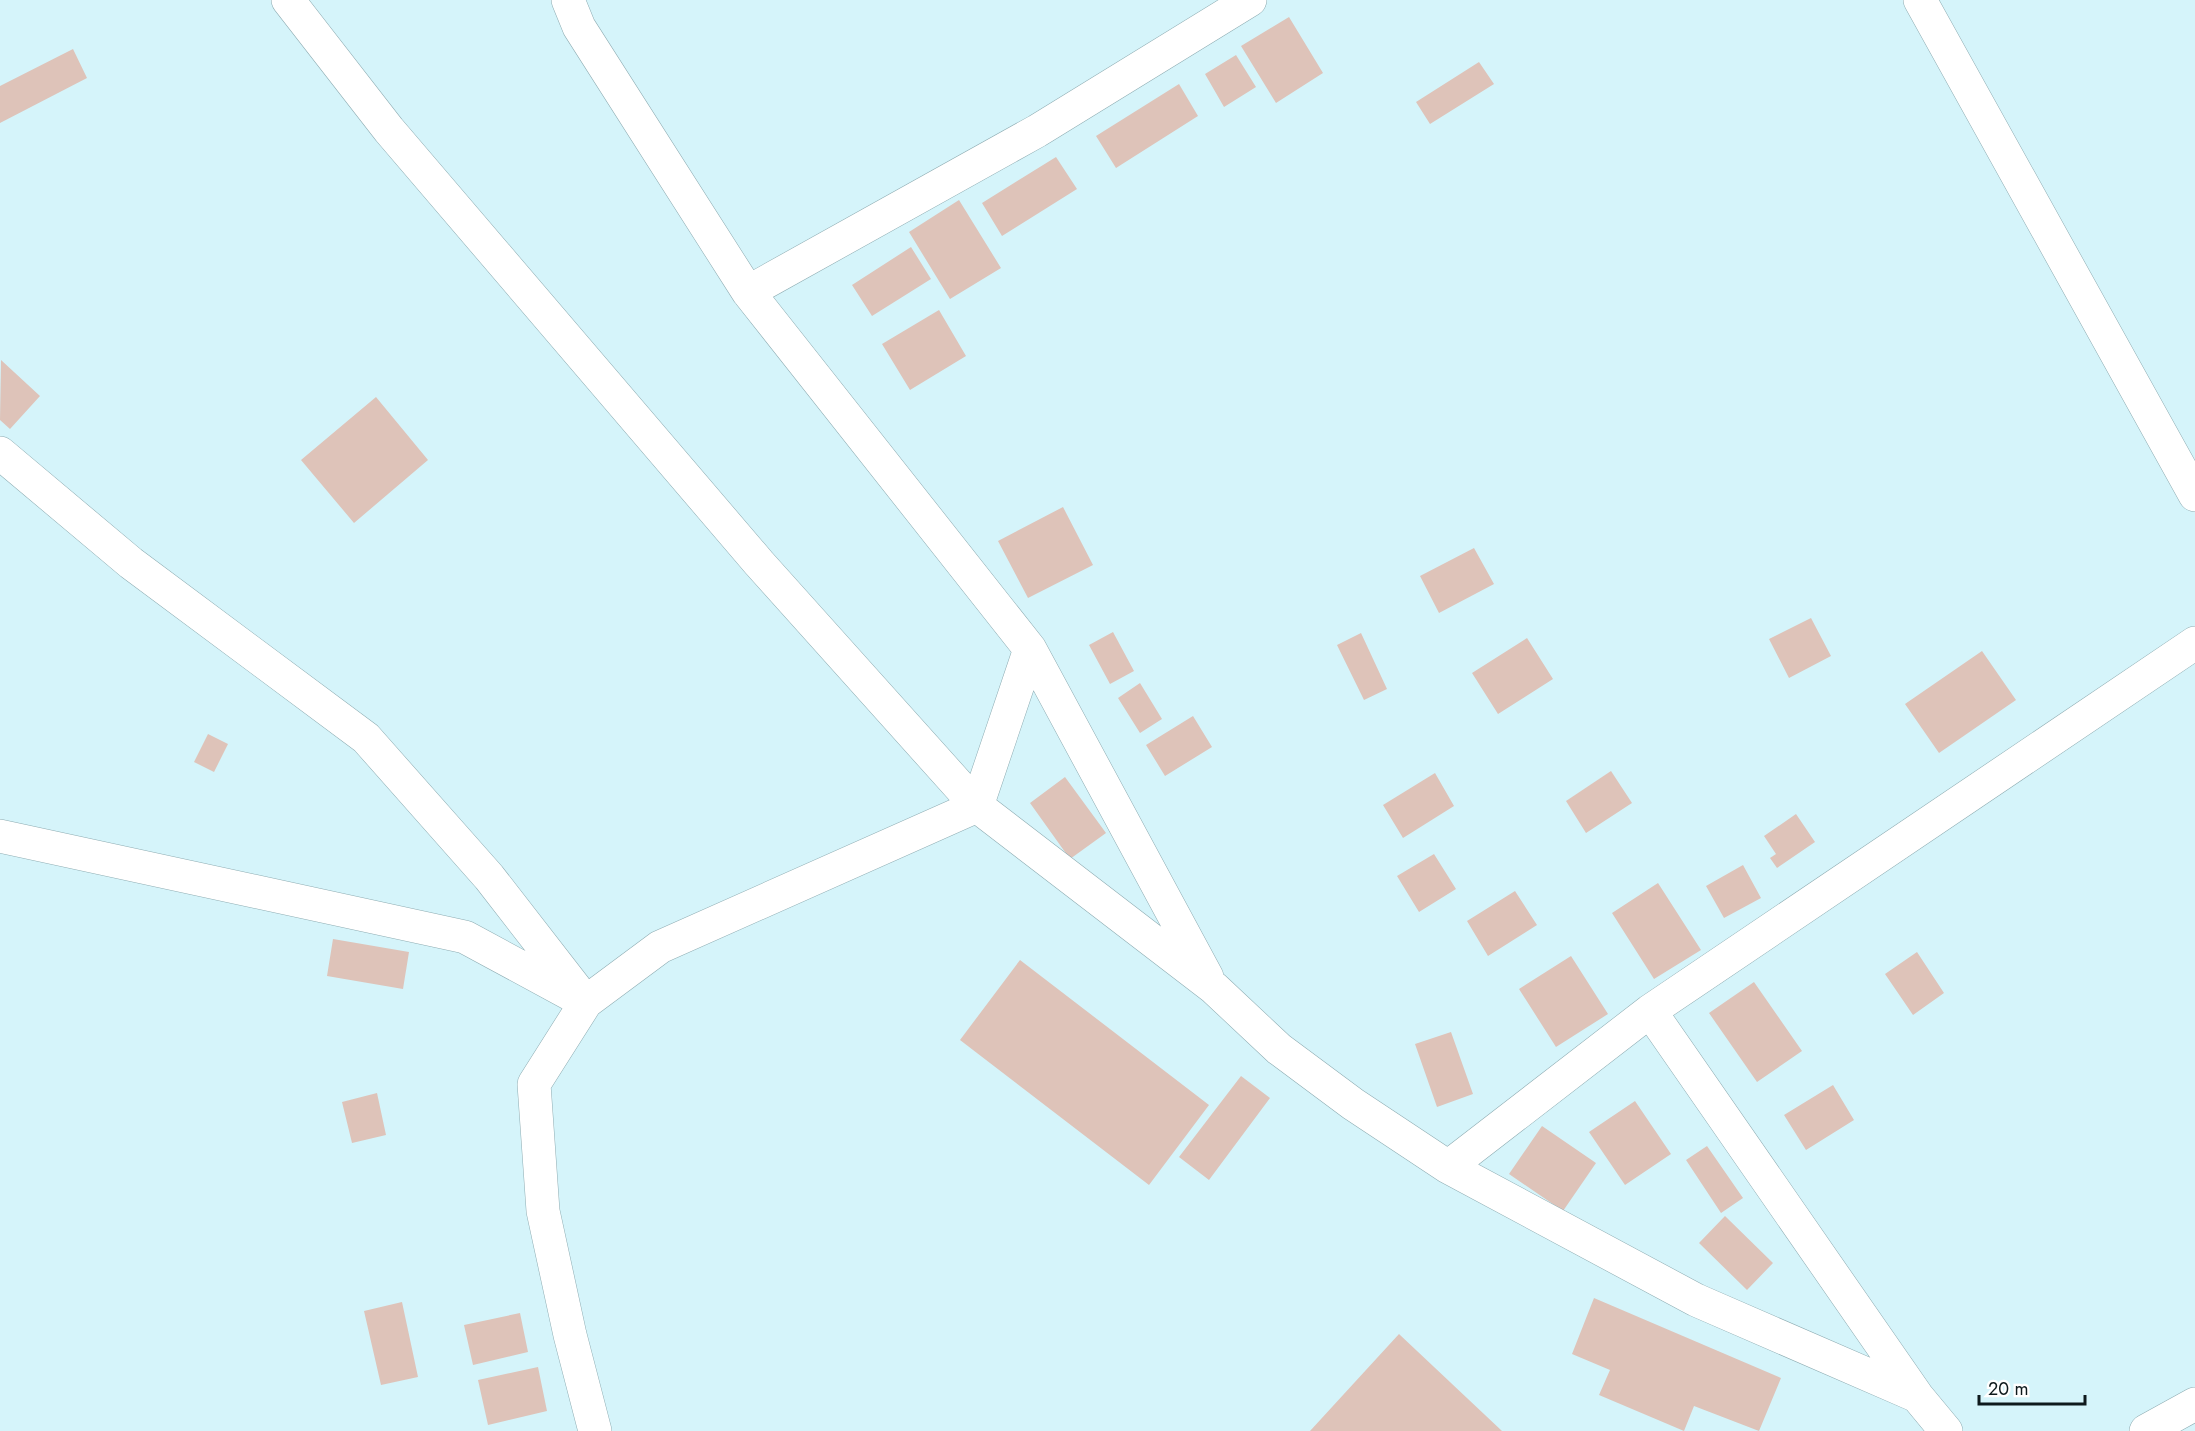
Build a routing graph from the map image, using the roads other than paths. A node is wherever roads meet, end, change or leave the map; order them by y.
1 (288, 0) edge
2 (568, 0) edge
3 (1250, 0) edge
4 (1920, 0) edge
5 (748, 292) junction
6 (0, 453) edge
7 (2195, 495) edge
8 (2195, 643) edge
9 (1030, 649) junction
10 (977, 806) junction
11 (0, 836) edge
12 (1214, 988) junction
13 (586, 1002) junction
14 (1650, 1011) junction
15 (1448, 1167) junction
16 (1917, 1396) junction
17 (2195, 1404) edge
18 (595, 1431) edge
19 (1946, 1431) edge
20 (2146, 1431) edge

1 - 10 street
2 - 5 street
3 - 5 street
4 - 7 street
5 - 9 street
6 - 13 street
8 - 14 street
9 - 10 street
9 - 12 street
10 - 12 street
10 - 13 street
11 - 13 street
12 - 15 street
13 - 18 street
14 - 15 street
14 - 16 street
15 - 16 street
16 - 19 street
17 - 20 street

